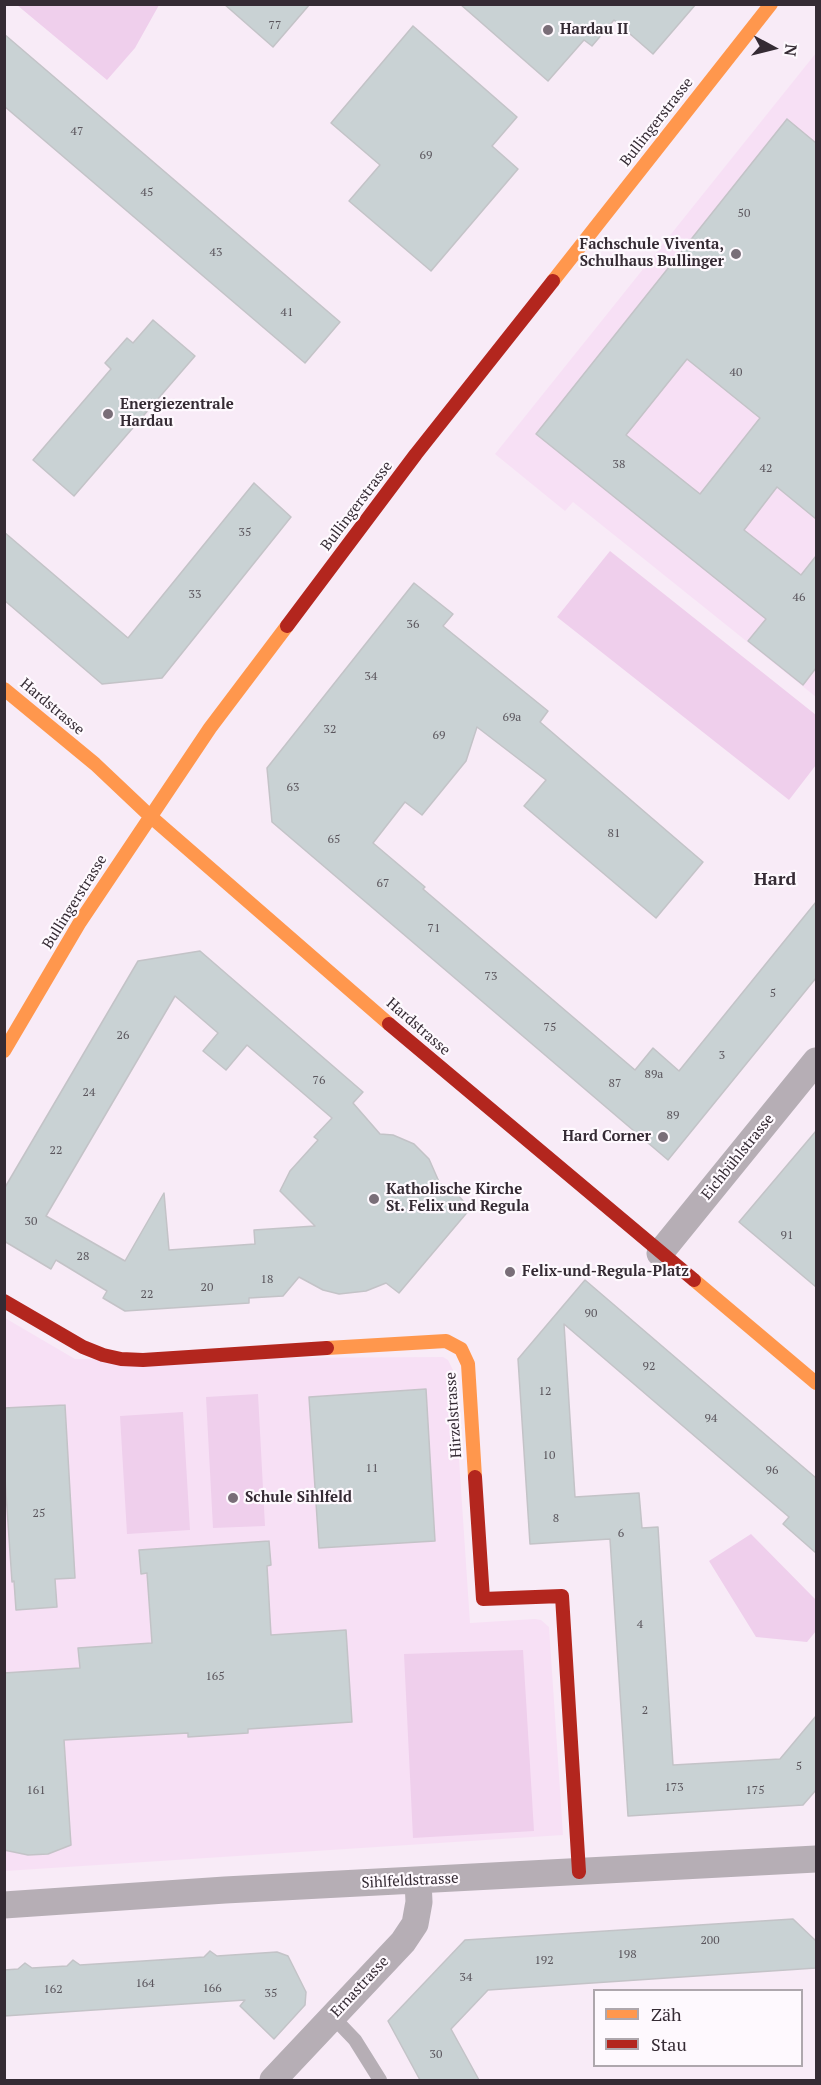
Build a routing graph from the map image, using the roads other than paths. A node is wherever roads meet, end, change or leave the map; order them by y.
1 (771, 4) edge
2 (4, 689) edge
3 (150, 816) junction
4 (4, 1051) edge
5 (816, 1061) edge
6 (660, 1253) junction
7 (4, 1301) edge
8 (816, 1383) edge
9 (816, 1859) edge
10 (579, 1872) junction
11 (418, 1881) junction
12 (4, 1905) edge
13 (333, 2017) junction
14 (273, 2080) edge
15 (380, 2080) edge

1 - 3 street, Bullingerstrasse
2 - 3 street, Hardstrasse
3 - 4 street, Bullingerstrasse
3 - 6 street, Hardstrasse
5 - 6 street, Eichbühlstrasse
6 - 8 street, Hardstrasse
7 - 10 street, Hirzelstrasse
9 - 10 street, Sihlfeldstrasse
10 - 11 street, Sihlfeldstrasse
11 - 12 street, Sihlfeldstrasse
11 - 13 street, Ernastrasse
13 - 14 street, Ernastrasse
13 - 15 lane

